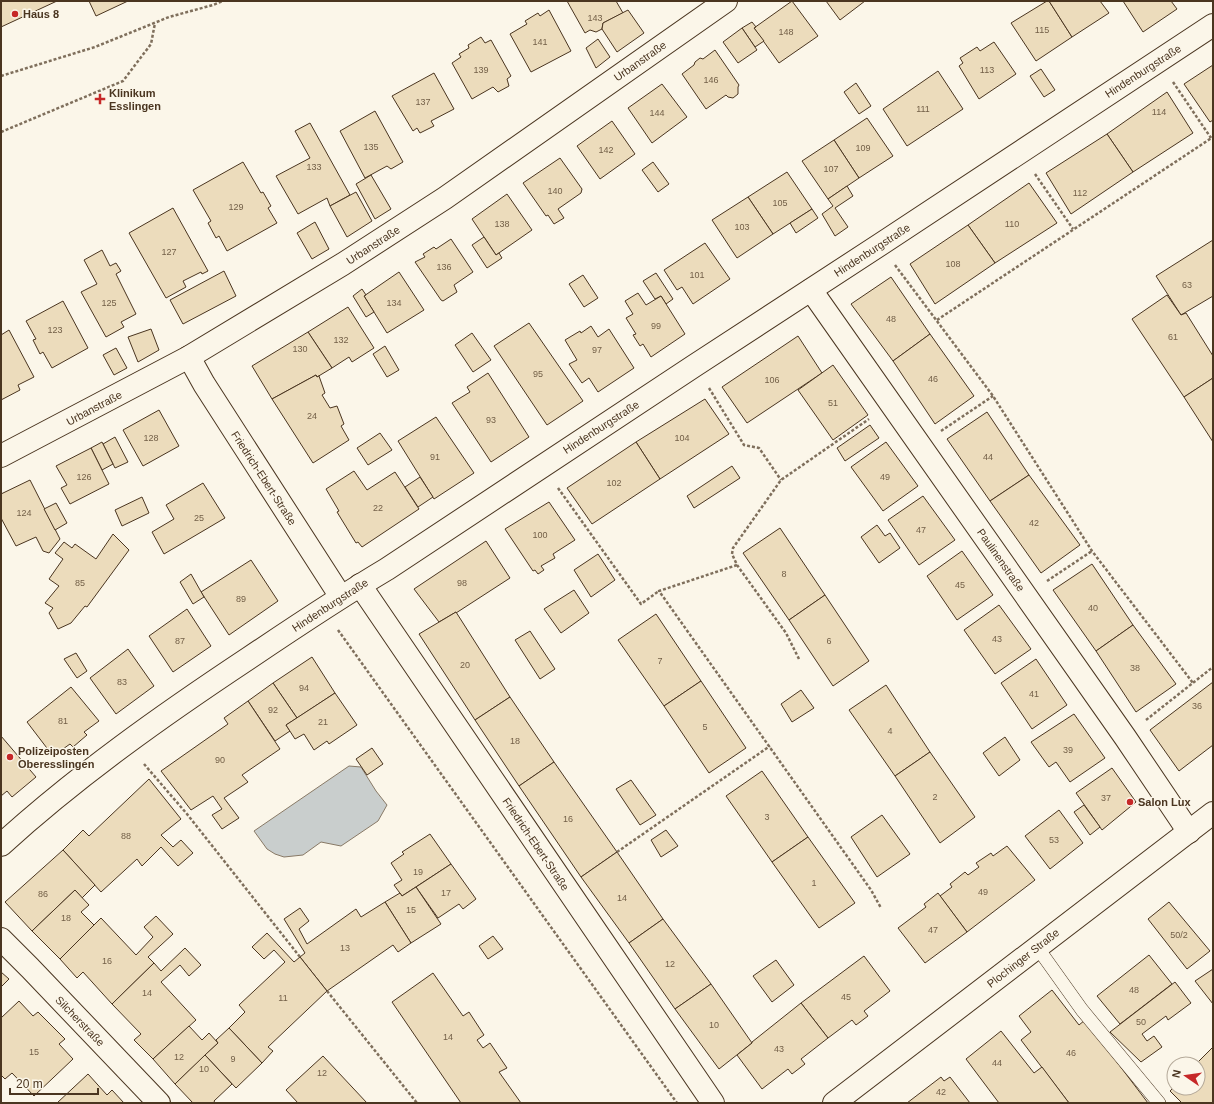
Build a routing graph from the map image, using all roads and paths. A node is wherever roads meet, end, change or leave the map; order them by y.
1 (223, 1) edge
2 (726, 1) edge
3 (155, 23) junction
4 (1213, 25) edge
5 (1159, 61) junction
6 (1, 76) edge
7 (1, 132) edge
8 (1212, 137) edge
9 (1020, 152) junction
10 (1073, 229) junction
11 (881, 244) junction
12 (811, 290) junction
13 (937, 320) junction
14 (189, 357) junction
15 (694, 366) junction
16 (993, 396) junction
17 (891, 404) junction
18 (921, 445) junction
19 (1, 456) edge
20 (781, 480) junction
21 (558, 488) dead end
22 (1092, 551) junction
23 (737, 565) junction
24 (360, 585) junction
25 (659, 591) junction
26 (1025, 595) junction
27 (342, 597) junction
28 (337, 629) dead end
29 (799, 659) dead end
30 (1213, 668) edge
31 (1193, 683) junction
32 (1125, 737) junction
33 (126, 743) junction
34 (770, 746) junction
35 (1213, 813) edge
36 (1189, 832) junction
37 (1, 846) edge
38 (616, 852) dead end
39 (881, 908) dead end
40 (1, 939) edge
41 (1037, 947) junction
42 (300, 957) dead end
43 (327, 991) dead end
44 (158, 1103) edge
45 (417, 1103) edge
46 (677, 1103) edge
47 (713, 1103) edge
48 (834, 1103) edge
49 (1159, 1103) edge

1 - 3 path
2 - 14 street, Urbanstraße
3 - 6 path
3 - 7 path
4 - 5 street, Hindenburgstraße
5 - 8 path
5 - 9 street, Hindenburgstraße
8 - 10 path
9 - 10 path
9 - 11 street, Hindenburgstraße
10 - 13 path
11 - 12 street, Hindenburgstraße
11 - 13 path
12 - 15 street, Hindenburgstraße
12 - 17 street, Paulinenstraße
13 - 16 path
14 - 19 street, Urbanstraße
14 - 27 street, Friedrich-Ebert-Straße
15 - 20 path
15 - 24 street, Hindenburgstraße
16 - 18 path
16 - 22 path
17 - 18 street, Paulinenstraße
17 - 20 path
18 - 26 street, Paulinenstraße
20 - 23 path
21 - 25 path
22 - 26 path
22 - 31 path
23 - 25 path
23 - 29 path
24 - 27 street, Hindenburgstraße
24 - 47 street, Friedrich-Ebert-Straße
25 - 34 path
26 - 32 street, Paulinenstraße
27 - 33 street, Hindenburgstraße
28 - 46 path
30 - 31 path
31 - 32 path
32 - 36 street, Paulinenstraße
33 - 37 street, Hindenburgstraße
33 - 42 path
34 - 38 path
34 - 39 path
35 - 36 street, Plochinger Straße
36 - 41 street, Plochinger Straße
40 - 44 street, Silcherstraße
41 - 48 street, Plochinger Straße
41 - 49 lane
43 - 45 path

